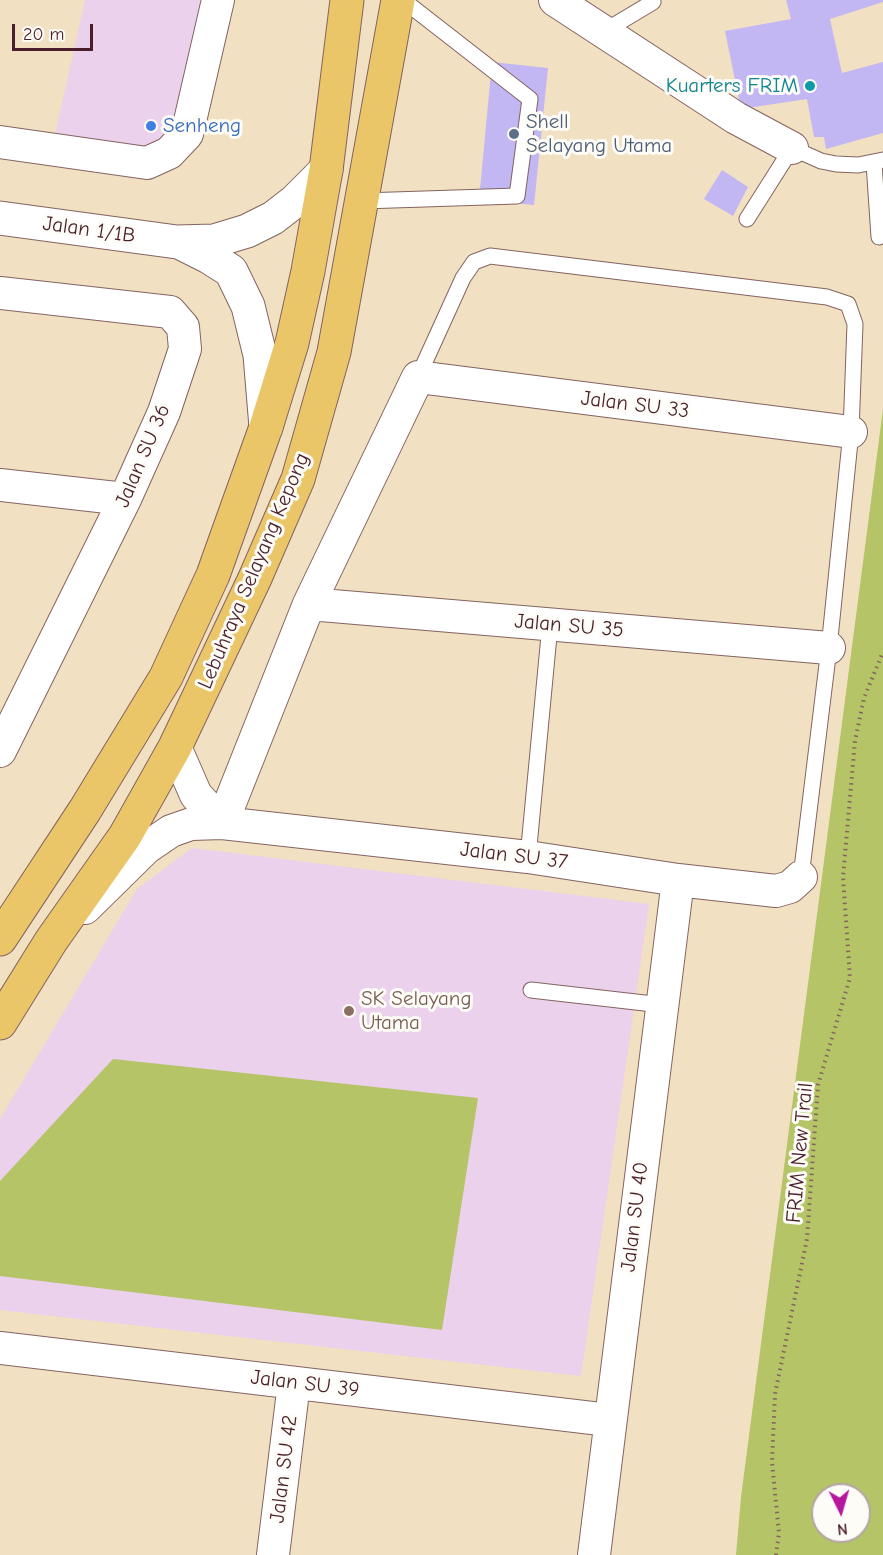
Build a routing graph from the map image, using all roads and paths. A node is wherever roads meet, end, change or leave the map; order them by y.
1 (218, 0) edge
2 (347, 0) edge
3 (398, 0) edge
4 (404, 0) edge
5 (555, 0) edge
6 (654, 1) edge
7 (603, 32) junction
8 (0, 142) edge
9 (792, 148) junction
10 (879, 162) edge
11 (326, 170) junction
12 (362, 201) junction
13 (0, 218) edge
14 (747, 219) dead end
15 (879, 237) dead end
16 (177, 242) junction
17 (0, 293) edge
18 (418, 377) junction
19 (266, 427) junction
20 (851, 432) junction
21 (0, 485) edge
22 (125, 499) junction
23 (309, 604) junction
24 (550, 625) junction
25 (829, 648) junction
26 (883, 652) edge
27 (13, 701) edge
28 (175, 747) junction
29 (0, 751) edge
30 (222, 823) junction
31 (528, 857) junction
32 (801, 877) joint
33 (678, 880) junction
34 (0, 939) edge
35 (51, 941) junction
36 (531, 990) dead end
37 (662, 1005) junction
38 (0, 1023) edge
39 (0, 1348) edge
40 (294, 1383) junction
41 (609, 1420) junction
42 (273, 1555) edge
43 (594, 1555) edge
44 (776, 1555) edge

1 - 8 street
2 - 11 main road, Lebuhraya Selayang Kepong
3 - 12 main road, Lebuhraya Selayang Kepong
4 - 12 lane
5 - 7 street
6 - 7 lane
7 - 9 street
9 - 10 lane
9 - 14 lane
10 - 15 lane
11 - 16 street
11 - 19 main road, Lebuhraya Selayang Kepong
12 - 28 main road, Lebuhraya Selayang Kepong
13 - 16 street, Jalan 1/1B
16 - 19 street
17 - 22 street, Jalan SU 36
18 - 20 street, Jalan SU 33
18 - 20 lane
18 - 23 street
19 - 34 main road, Lebuhraya Selayang Kepong
20 - 25 lane
21 - 22 street
22 - 27 street, Jalan SU 36
23 - 24 street, Jalan SU 35
23 - 30 street
24 - 25 street, Jalan SU 35
24 - 31 lane
25 - 32 lane
26 - 44 path, FRIM New Trail
27 - 29 street, Jalan SU 36
28 - 30 street
28 - 35 main road, Lebuhraya Selayang Kepong
30 - 31 street, Jalan SU 37
30 - 35 street, Jalan SU 37
31 - 33 street, Jalan SU 37
32 - 33 street, Jalan SU 37
33 - 37 street, Jalan SU 40
35 - 38 main road, Lebuhraya Selayang Kepong
36 - 37 lane
37 - 41 street, Jalan SU 40
39 - 40 street, Jalan SU 39
40 - 41 street, Jalan SU 39
40 - 42 street, Jalan SU 42
41 - 43 street, Jalan SU 40

